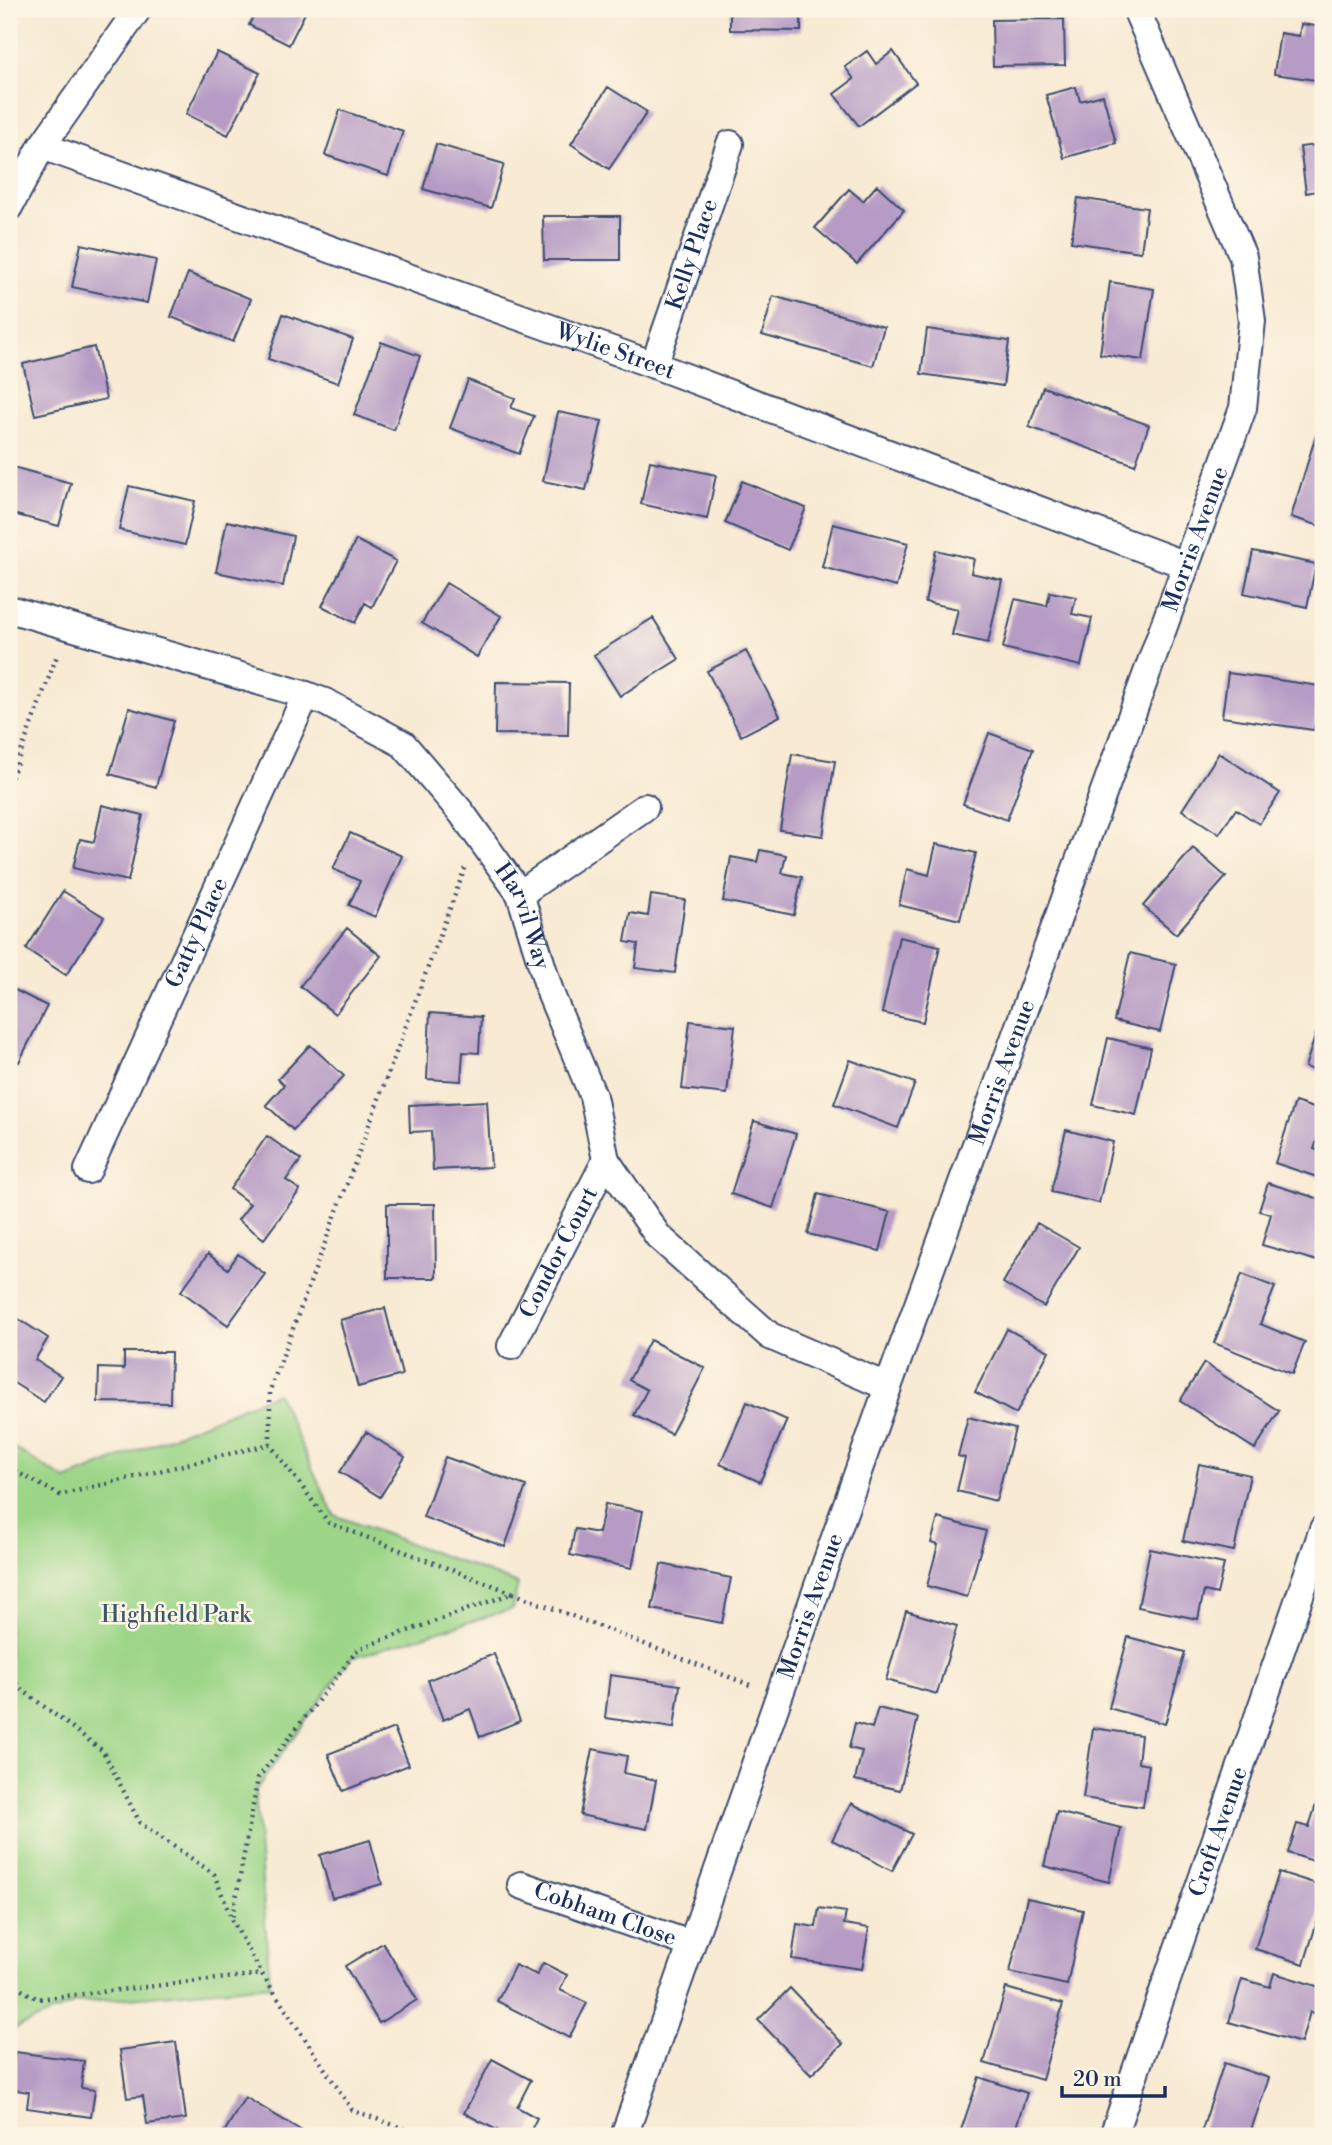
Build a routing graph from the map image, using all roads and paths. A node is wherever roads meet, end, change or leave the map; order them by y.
1 (138, 9) edge
2 (1136, 9) edge
3 (730, 144) dead end
4 (41, 146) junction
5 (9, 207) edge
6 (654, 365) junction
7 (1186, 565) junction
8 (9, 608) edge
9 (68, 626) junction
10 (306, 695) junction
11 (9, 784) edge
12 (645, 807) dead end
13 (477, 834) junction
14 (520, 894) junction
15 (607, 1160) junction
16 (88, 1170) dead end
17 (511, 1346) dead end
18 (888, 1387) junction
19 (271, 1444) junction
20 (9, 1468) edge
21 (1323, 1529) edge
22 (513, 1593) junction
23 (9, 1672) edge
24 (779, 1696) junction
25 (521, 1885) dead end
26 (232, 1920) junction
27 (690, 1944) junction
28 (262, 1974) junction
29 (9, 1983) edge
30 (424, 2136) edge
31 (624, 2136) edge
32 (1113, 2136) edge

1 - 4 street
2 - 7 street, Morris Avenue
3 - 6 street, Kelly Place
4 - 5 street
4 - 6 street, Wylie Street
6 - 7 street, Wylie Street
7 - 18 street, Morris Avenue
8 - 9 street, Harvil Way
9 - 10 street, Harvil Way
9 - 11 path
10 - 13 street, Harvil Way
10 - 16 street, Gatty Place
12 - 14 street
13 - 14 street, Harvil Way
13 - 19 path
14 - 15 street, Harvil Way
15 - 17 street, Condor Court
15 - 18 street, Harvil Way
18 - 24 street, Morris Avenue
19 - 20 path
19 - 22 path
21 - 32 street, Croft Avenue
22 - 24 path
22 - 26 path
23 - 26 path
24 - 27 street, Morris Avenue
25 - 27 street, Cobham Close
26 - 28 path
27 - 31 street, Morris Avenue
28 - 29 path
28 - 30 path

